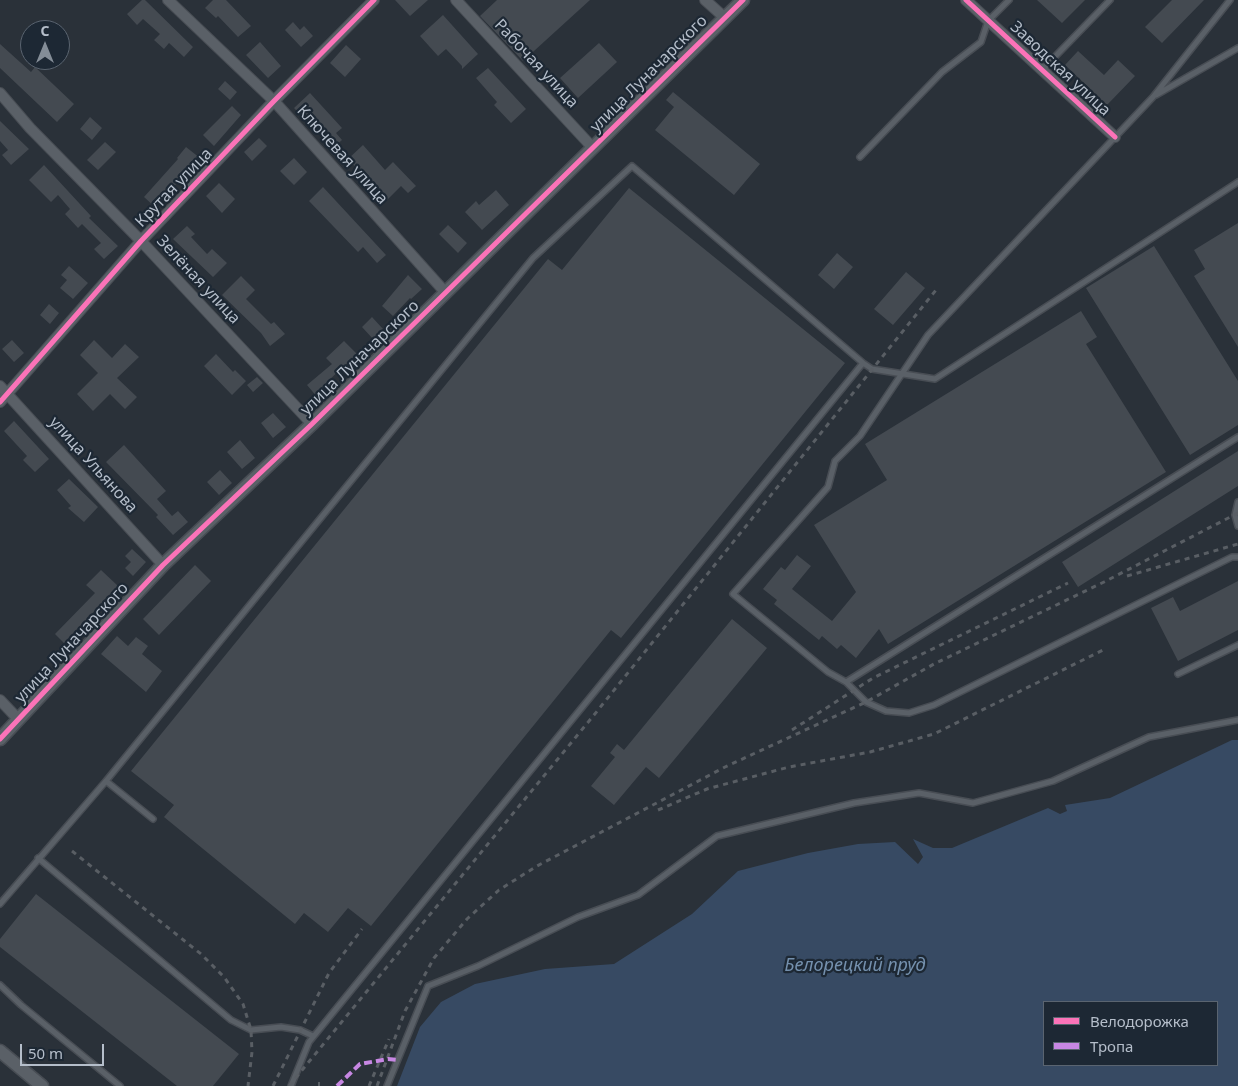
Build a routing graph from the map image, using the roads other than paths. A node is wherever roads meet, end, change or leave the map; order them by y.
1 (168, 0) edge
2 (374, 0) edge
3 (456, 0) edge
4 (705, 0) edge
5 (742, 0) edge
6 (966, 0) edge
7 (1009, 0) edge
8 (1110, 0) edge
9 (1230, 0) edge
10 (724, 17) junction
11 (988, 21) junction
12 (1238, 48) edge
13 (1043, 69) junction
14 (0, 93) edge
15 (1153, 97) junction
16 (274, 101) junction
17 (1115, 137) junction
18 (593, 148) junction
19 (860, 157) dead end
20 (1238, 182) edge
21 (141, 241) junction
22 (445, 292) junction
23 (863, 363) junction
24 (902, 374) junction
25 (3, 394) edge
26 (312, 424) junction
27 (1238, 437) edge
28 (1238, 502) edge
29 (1238, 526) edge
30 (1238, 557) edge
31 (163, 564) junction
32 (1238, 645) edge
33 (1178, 674) dead end
34 (846, 682) junction
35 (0, 700) edge
36 (18, 719) junction
37 (1238, 720) edge
38 (0, 739) edge
39 (106, 781) junction
40 (153, 819) dead end
41 (38, 858) junction
42 (0, 904) edge
43 (0, 984) edge
44 (314, 1036) junction
45 (0, 1051) edge
46 (42, 1086) edge
47 (120, 1086) edge
48 (292, 1086) edge
49 (387, 1086) edge

1 - 16 street, Ключевая улица
2 - 16 street, Крутая улица
3 - 18 street, Рабочая улица
4 - 10 street
5 - 10 street, улица Луначарского
6 - 11 street, Заводская улица
7 - 11 lane
8 - 13 lane
9 - 15 lane
10 - 18 street, улица Луначарского
11 - 13 street, Заводская улица
11 - 19 lane
12 - 15 lane
13 - 17 street, Заводская улица
14 - 21 street, Зелёная улица
15 - 17 lane
16 - 21 street, Крутая улица
16 - 22 street, Ключевая улица
17 - 24 lane
18 - 22 street, улица Луначарского
20 - 24 lane
21 - 25 street, Крутая улица
21 - 26 street, Зелёная улица
22 - 26 street, улица Луначарского
23 - 24 lane
23 - 39 lane
23 - 44 lane
24 - 34 lane
25 - 31 street, улица Ульянова
26 - 31 street, улица Луначарского
27 - 34 lane
28 - 29 lane
30 - 34 lane
31 - 36 street, улица Луначарского
32 - 33 lane
35 - 36 street
36 - 38 street, улица Луначарского
37 - 49 lane
39 - 40 lane
39 - 41 lane
41 - 42 lane
41 - 44 lane
43 - 47 lane
44 - 48 lane
45 - 46 street

